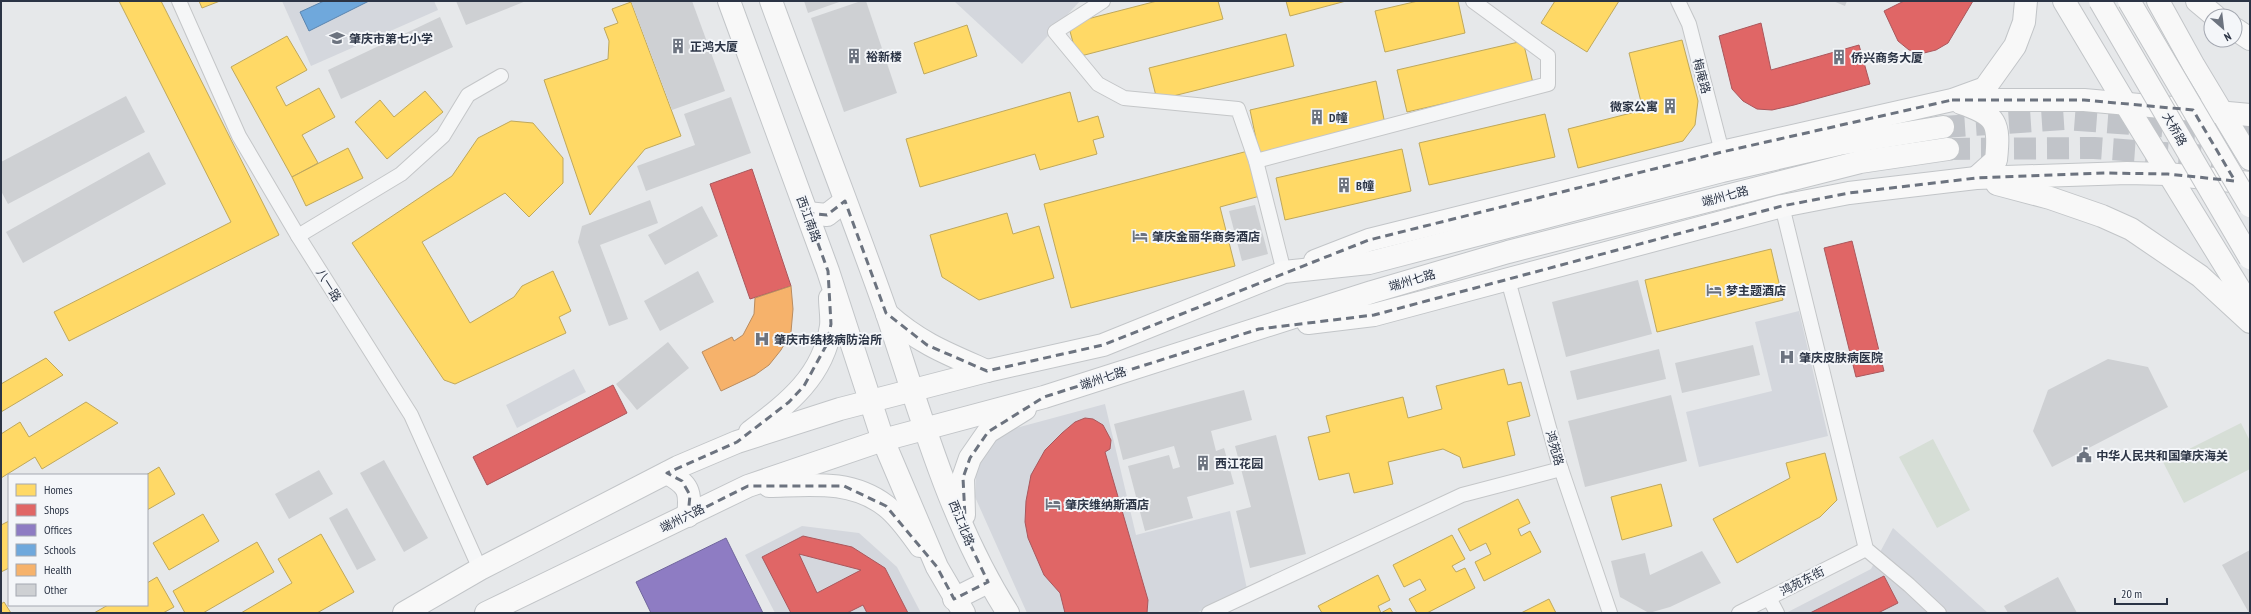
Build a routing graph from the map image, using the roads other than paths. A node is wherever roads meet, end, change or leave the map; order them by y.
1 (179, 1) edge
2 (729, 1) edge
3 (771, 1) edge
4 (1103, 1) edge
5 (1473, 1) edge
6 (1678, 1) edge
7 (2026, 1) edge
8 (2064, 1) edge
9 (2100, 1) edge
10 (2129, 1) edge
11 (2158, 1) edge
12 (2197, 1) edge
13 (2205, 8) edge
14 (501, 76) dead end
15 (1952, 100) junction
16 (2125, 103) junction
17 (2221, 113) junction
18 (2250, 115) edge
19 (1943, 127) tunnel mouth
20 (1948, 149) tunnel mouth
21 (1722, 152) junction
22 (2250, 159) edge
23 (1256, 162) junction
24 (2168, 174) junction
25 (1976, 178) junction
26 (2250, 183) edge
27 (845, 201) junction
28 (1782, 206) junction
29 (2250, 206) edge
30 (807, 213) junction
31 (298, 236) junction
32 (2250, 258) edge
33 (828, 271) junction
34 (1284, 272) junction
35 (1508, 280) junction
36 (2250, 306) edge
37 (886, 313) junction
38 (2250, 322) edge
39 (1259, 328) junction
40 (987, 371) junction
41 (912, 392) junction
42 (1044, 397) junction
43 (871, 402) junction
44 (925, 428) junction
45 (884, 440) junction
46 (737, 442) junction
47 (1561, 469) junction
48 (667, 473) junction
49 (748, 486) junction
50 (688, 516) junction
51 (966, 536) junction
52 (1866, 549) junction
53 (937, 567) junction
54 (480, 569) junction
55 (988, 582) junction
56 (1769, 598) junction
57 (959, 606) edge
58 (509, 608) edge
59 (404, 613) edge
60 (486, 613) edge
61 (1008, 613) edge
62 (1209, 613) edge
63 (1610, 613) edge
64 (1739, 613) edge
65 (1777, 613) edge
66 (1939, 613) edge

1 - 31 street, 八一路
2 - 30 main road, 西江南路
3 - 27 main road
4 - 23 street
5 - 23 street
6 - 21 street, 梅庵路
7 - 15 main road
8 - 16 main road
9 - 32 main road, 大桥路, bridge
10 - 29 main road, 大桥路, bridge
11 - 17 main road
12 - 13 main road
14 - 31 street
15 - 16 main road
15 - 21 main road
15 - 25 main road
16 - 17 main road
16 - 24 main road
17 - 18 main road
17 - 22 main road
19 - 34 main road, 端州七路
20 - 39 main road, 端州七路
21 - 34 main road
23 - 34 street
24 - 25 main road
24 - 26 main road
24 - 36 main road
25 - 28 main road
25 - 38 main road
27 - 30 main road
27 - 37 main road
28 - 35 main road
28 - 52 street
30 - 33 main road, 西江南路
31 - 54 street, 八一路
33 - 43 main road, 西江南路
33 - 46 main road
34 - 40 main road, 端州七路
35 - 39 main road
35 - 47 street, 鸿苑路
37 - 40 main road
37 - 41 main road
39 - 42 main road, 端州七路
40 - 41 main road, 端州七路
41 - 43 main road, 端州七路
41 - 44 main road
42 - 44 main road, 端州七路
42 - 51 main road
43 - 45 main road, 西江南路
43 - 46 main road, 端州七路
44 - 45 main road, 端州七路
44 - 51 main road, 西江北路
45 - 49 main road, 端州六路
45 - 53 main road
46 - 48 main road
47 - 62 street
47 - 63 street, 鸿苑路
48 - 50 main road
48 - 54 main road
49 - 50 main road, 端州六路
49 - 53 main road
50 - 58 main road, 端州六路
51 - 55 main road, 西江北路
52 - 56 street, 鸿苑东街
52 - 66 street
53 - 57 main road
54 - 59 main road
55 - 57 main road
55 - 61 main road, 西江北路
56 - 64 street, 鸿苑东街
56 - 65 street
58 - 60 main road, 端州六路

